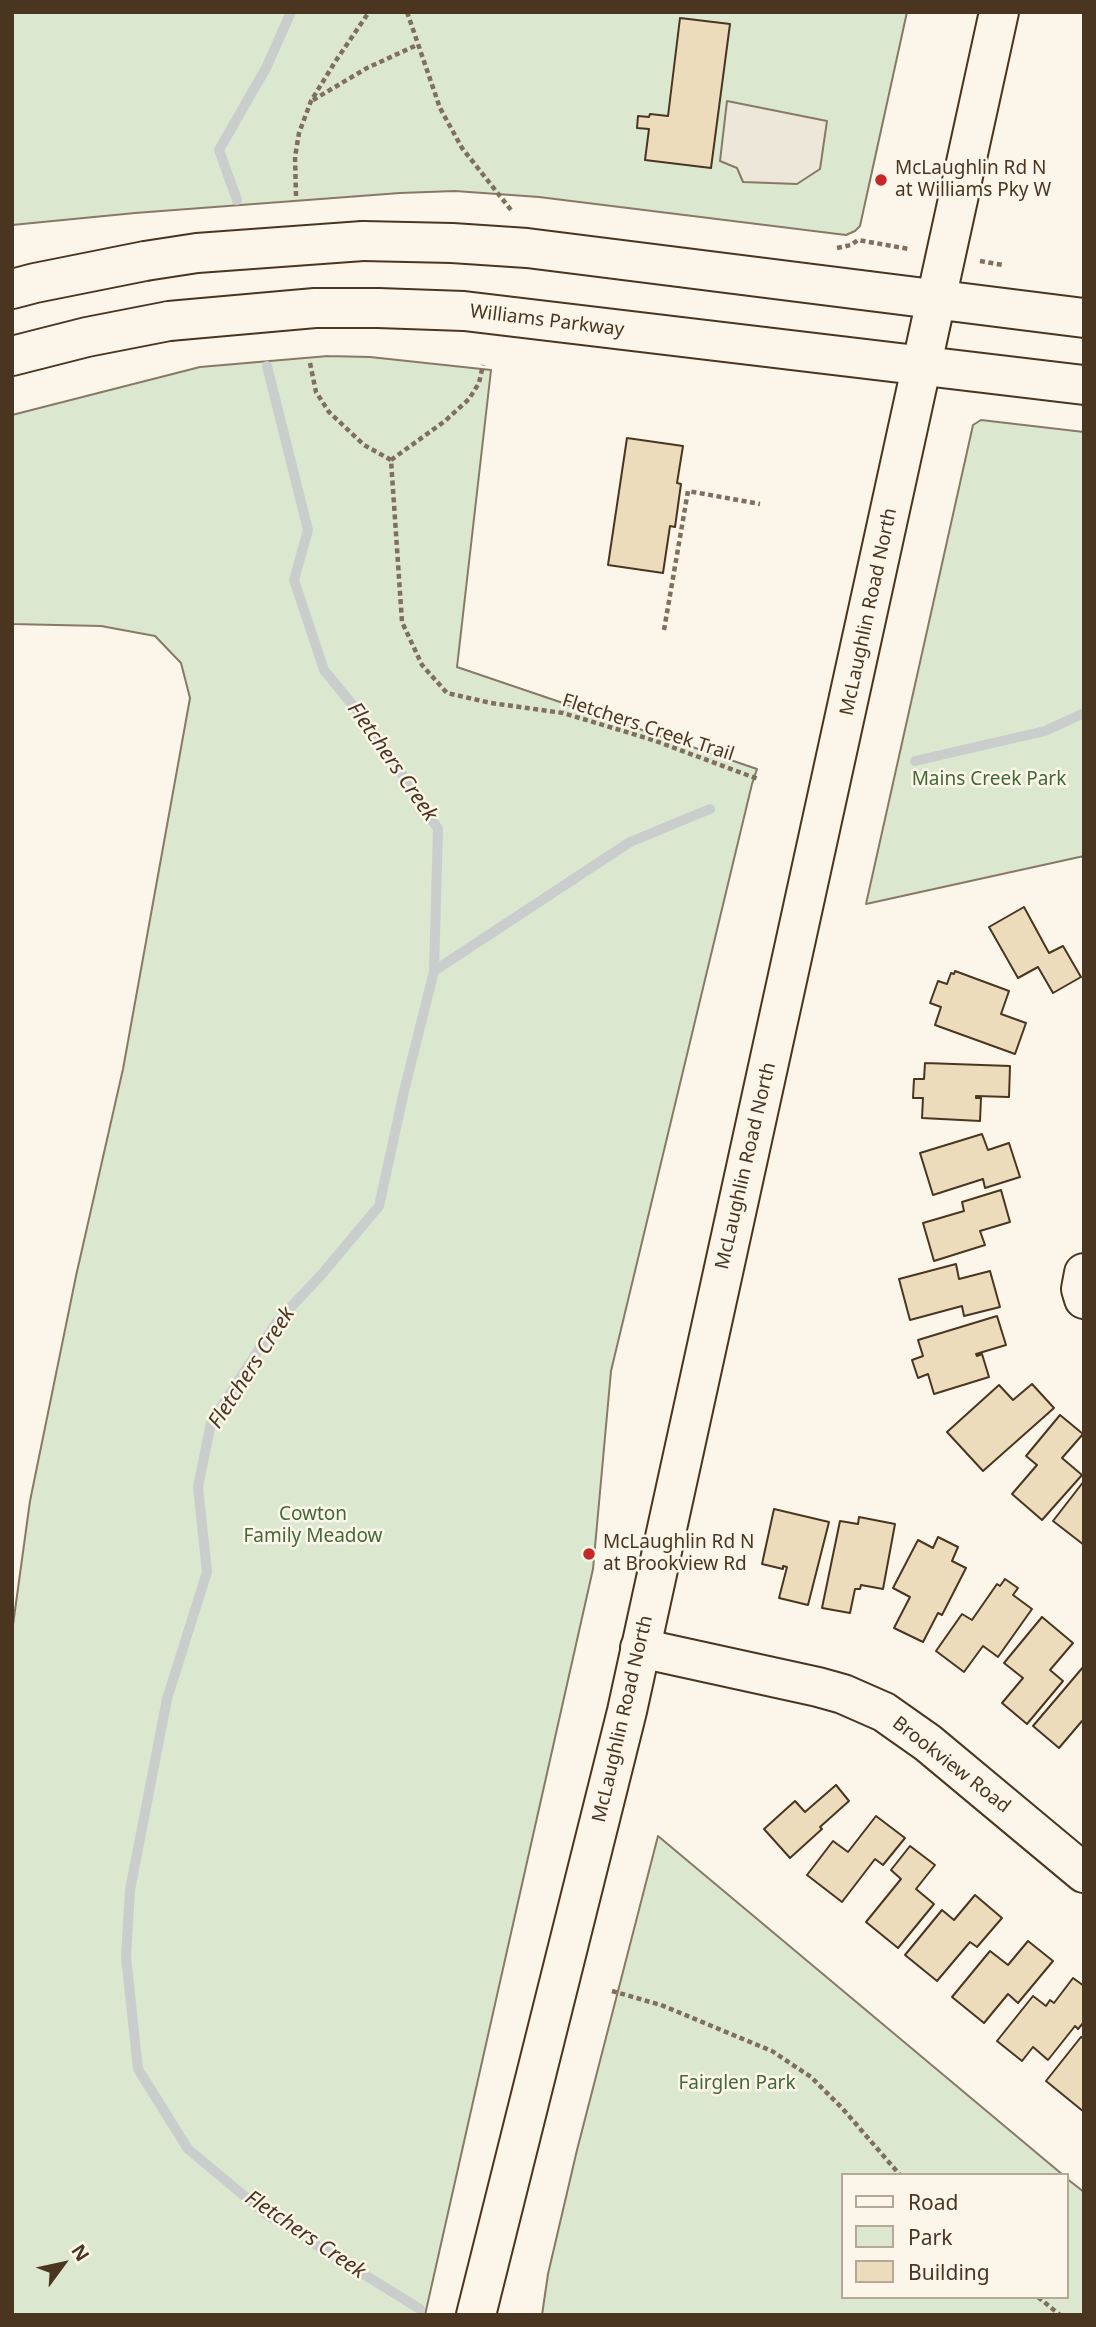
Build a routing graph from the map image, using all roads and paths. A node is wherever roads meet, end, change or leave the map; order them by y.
1 (369, 12) edge
2 (407, 12) edge
3 (999, 12) edge
4 (417, 45) junction
5 (311, 101) junction
6 (296, 196) dead end
7 (519, 219) dead end
8 (858, 240) dead end
9 (851, 245) dead end
10 (12, 289) edge
11 (938, 299) junction
12 (1084, 318) edge
13 (12, 356) edge
14 (310, 363) dead end
15 (483, 365) dead end
16 (922, 365) junction
17 (1084, 385) edge
18 (391, 460) junction
19 (760, 504) dead end
20 (664, 629) dead end
21 (758, 779) dead end
22 (1084, 1273) edge
23 (1084, 1299) edge
24 (640, 1648) junction
25 (1084, 1873) edge
26 (612, 1991) dead end
27 (898, 2173) edge
28 (1040, 2299) edge
29 (478, 2302) edge
30 (1060, 2315) edge

1 - 5 path
2 - 4 path
3 - 11 main road, McLaughlin Road North
4 - 5 path
4 - 7 path
5 - 6 path
8 - 9 path
10 - 11 main road, bridge
11 - 12 main road
11 - 16 main road, McLaughlin Road North
13 - 16 main road, Williams Parkway, bridge
14 - 18 path
15 - 18 path
16 - 17 main road, Williams Parkway
16 - 24 main road, McLaughlin Road North
18 - 21 path, Fletchers Creek Trail
19 - 20 path
22 - 23 main road
24 - 25 main road, Brookview Road
24 - 29 main road, McLaughlin Road North
26 - 27 path
28 - 30 path

